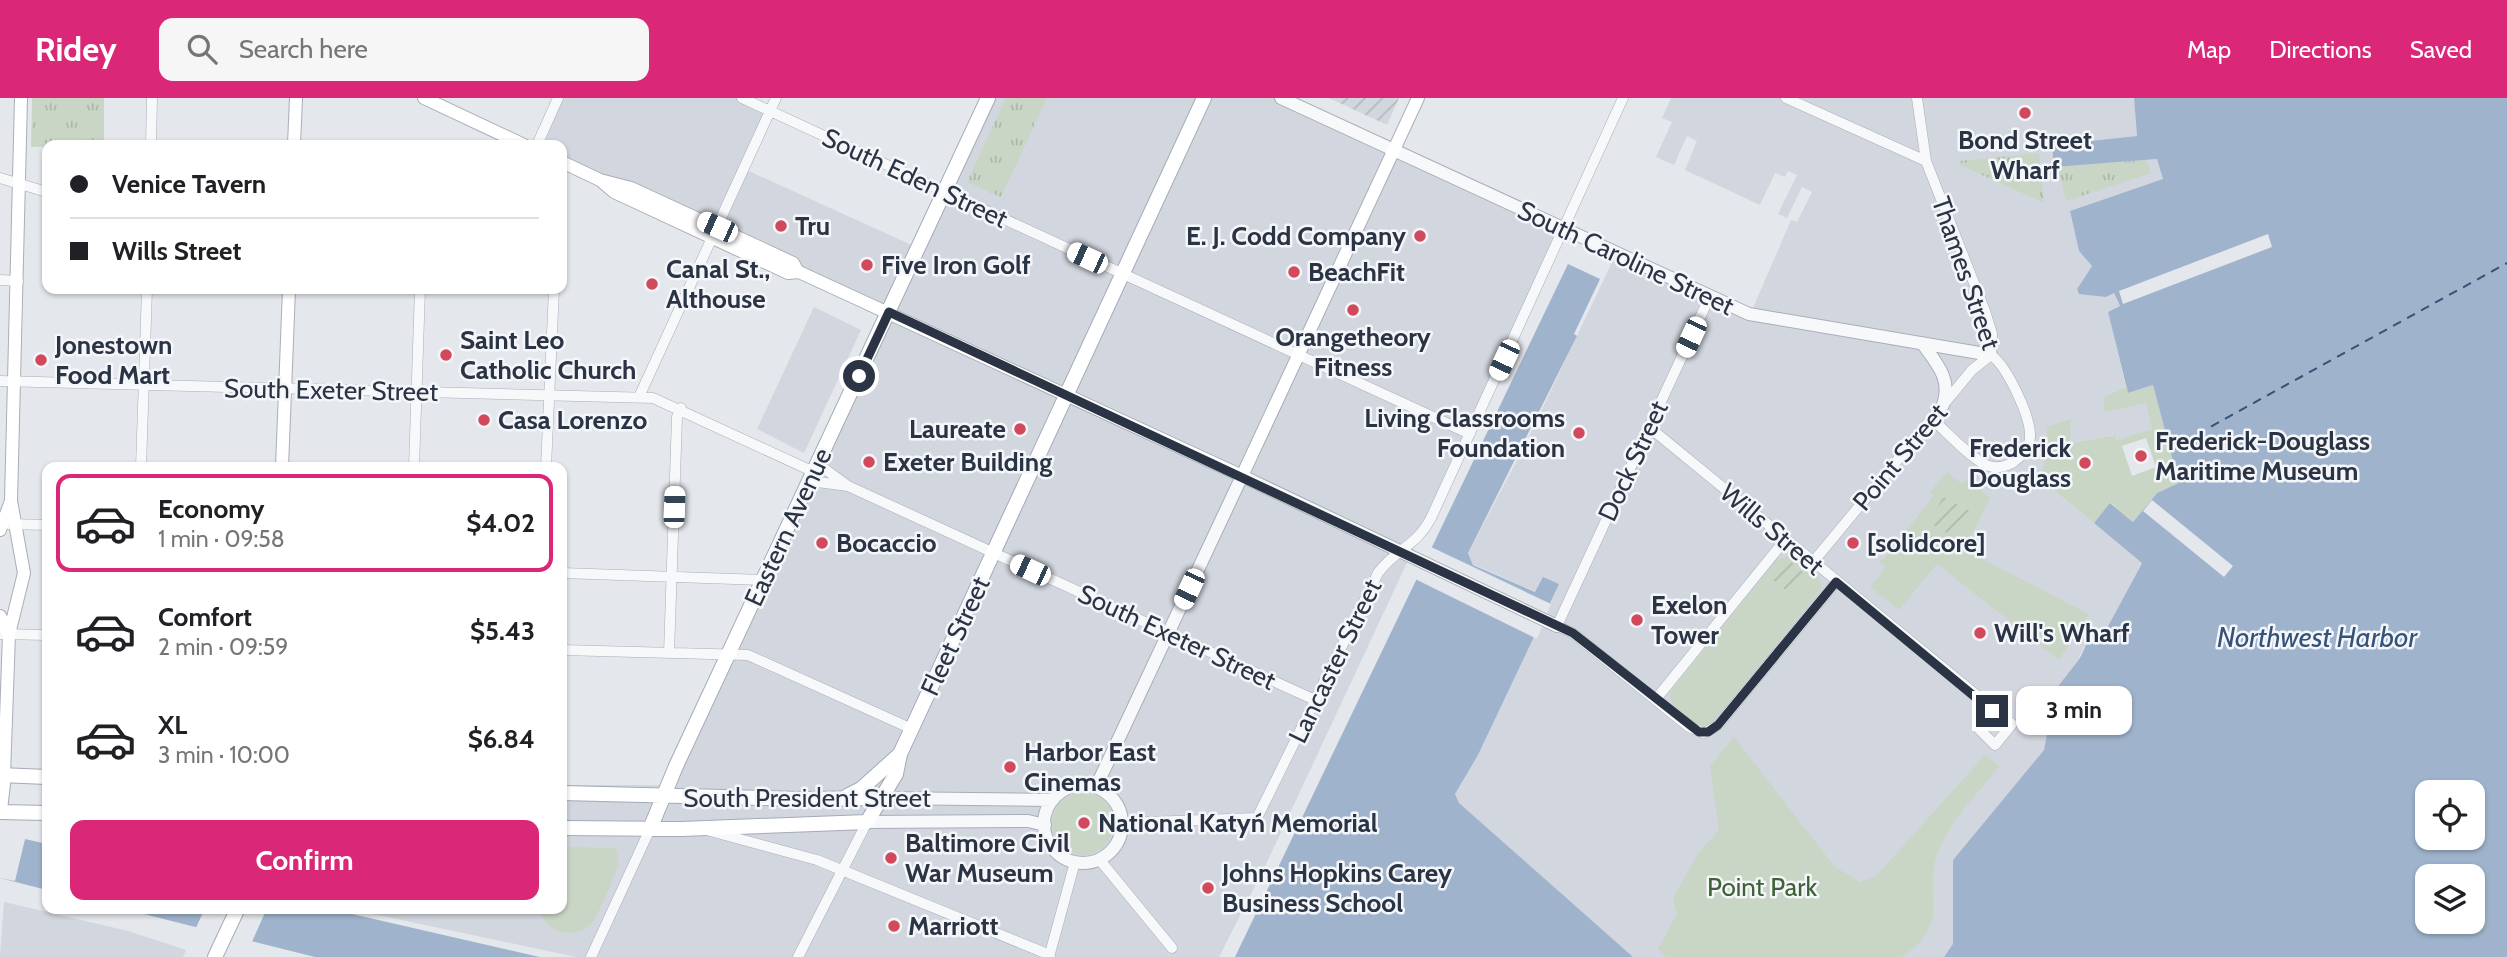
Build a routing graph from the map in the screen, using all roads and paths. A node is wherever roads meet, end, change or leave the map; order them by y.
1 (21, 98) edge
2 (152, 98) edge
3 (296, 98) edge
4 (424, 98) edge
5 (558, 98) edge
6 (742, 98) edge
7 (776, 98) edge
8 (988, 98) edge
9 (1204, 98) edge
10 (1281, 98) edge
11 (1418, 98) edge
12 (1623, 98) edge
13 (1786, 98) edge
14 (1917, 98) edge
15 (769, 111) junction
16 (151, 140) edge
17 (294, 140) edge
18 (513, 140) edge
19 (539, 140) edge
20 (1394, 151) junction
21 (1926, 161) junction
22 (567, 164) edge
23 (0, 178) edge
24 (19, 184) junction
25 (42, 191) edge
26 (944, 192) junction
27 (1563, 229) junction
28 (714, 232) junction
29 (1122, 274) junction
30 (0, 280) edge
31 (18, 281) junction
32 (147, 294) edge
33 (289, 294) edge
34 (420, 294) edge
35 (554, 294) edge
36 (1710, 296) junction
37 (889, 312) junction
38 (1922, 343) junction
39 (1991, 355) junction
40 (1298, 356) junction
41 (0, 381) edge
42 (15, 382) junction
43 (144, 385) junction
44 (285, 388) junction
45 (416, 391) junction
46 (1067, 395) junction
47 (549, 396) junction
48 (639, 397) junction
49 (1943, 405) junction
50 (681, 408) junction
51 (1932, 419) junction
52 (1649, 427) junction
53 (1469, 435) junction
54 (141, 462) edge
55 (282, 462) edge
56 (414, 462) edge
57 (546, 462) edge
58 (814, 472) junction
59 (1242, 476) junction
60 (848, 486) junction
61 (11, 501) junction
62 (17, 524) junction
63 (42, 525) edge
64 (1, 526) edge
65 (1785, 540) junction
66 (1401, 550) junction
67 (994, 553) junction
68 (1813, 562) junction
69 (567, 573) edge
70 (672, 577) junction
71 (763, 580) junction
72 (1836, 582) junction
73 (0, 616) edge
74 (1553, 624) junction
75 (1168, 633) junction
76 (5, 634) edge
77 (42, 635) edge
78 (567, 650) edge
79 (670, 653) junction
80 (728, 655) junction
81 (1656, 699) junction
82 (1315, 700) junction
83 (1992, 711) dead end
84 (912, 729) junction
85 (3, 736) edge
86 (900, 754) junction
87 (2, 775) edge
88 (42, 777) edge
89 (1096, 787) junction
90 (567, 793) edge
91 (664, 797) junction
92 (840, 798) junction
93 (879, 798) junction
94 (1053, 800) junction
95 (0, 811) edge
96 (42, 813) edge
97 (867, 822) junction
98 (1122, 822) junction
99 (1045, 825) junction
100 (567, 828) edge
101 (703, 828) junction
102 (650, 829) junction
103 (1100, 859) junction
104 (1075, 862) junction
105 (841, 872) junction
106 (235, 914) edge
107 (1172, 948) dead end
108 (1049, 956) edge
109 (215, 957) edge
110 (591, 957) edge
111 (798, 957) edge

1 - 24 main road
2 - 16 street
3 - 17 main road
4 - 18 main road
5 - 19 street
6 - 15 street, South Eden Street
7 - 15 street
8 - 26 main road, Eastern Avenue
9 - 29 main road, Fleet Street
10 - 20 street, South Caroline Street
11 - 20 main road
12 - 27 street, Lancaster Street
13 - 21 street
14 - 21 street, Thames Street
15 - 26 street, South Eden Street
15 - 28 street
20 - 27 street, South Caroline Street
20 - 40 main road
21 - 39 street, Thames Street
22 - 28 main road
23 - 24 street
24 - 25 street
24 - 31 main road
26 - 29 street, South Eden Street
26 - 37 main road, Eastern Avenue
27 - 36 street, South Caroline Street
27 - 53 street, Lancaster Street
28 - 37 main road
28 - 48 street
29 - 40 street, South Eden Street
29 - 46 main road, Fleet Street
30 - 31 street
31 - 42 main road
32 - 43 street
33 - 44 main road
34 - 45 street
35 - 47 street
36 - 38 street, South Caroline Street
36 - 52 street, Dock Street
37 - 46 main road
37 - 58 main road, Eastern Avenue
38 - 39 street, South Caroline Street
38 - 49 street
39 - 49 street, Point Street
39 - 51 street, Thames Street
40 - 53 street, South Eden Street
40 - 59 main road
41 - 42 street, South Exeter Street
42 - 43 street, South Exeter Street
42 - 61 main road
43 - 44 street, South Exeter Street
43 - 54 street
44 - 45 street, South Exeter Street
44 - 55 main road
45 - 47 street, South Exeter Street
45 - 56 street
46 - 59 main road
46 - 67 main road, Fleet Street
47 - 48 street, South Exeter Street
47 - 57 street
48 - 50 street, South Exeter Street
49 - 51 street, Point Street
50 - 58 street, South Exeter Street
50 - 70 street
51 - 68 street, Point Street
52 - 65 street, Wills Street
52 - 74 street, Dock Street
53 - 66 street, Lancaster Street
58 - 60 street, South Exeter Street
58 - 60 street, South Exeter Street
58 - 71 main road, Eastern Avenue
59 - 66 street
59 - 75 street
60 - 67 street, South Exeter Street
61 - 62 main road
61 - 64 main road
62 - 63 street
62 - 64 street
62 - 76 main road
65 - 68 street, Wills Street
65 - 81 street
66 - 74 street
66 - 82 street, Lancaster Street
67 - 75 street, South Exeter Street
67 - 84 main road, Fleet Street
68 - 72 street, Wills Street
69 - 70 street
70 - 71 street
70 - 79 street
71 - 80 main road, Eastern Avenue
72 - 81 street
72 - 83 street, Wills Street
73 - 76 main road
74 - 81 street
75 - 82 street, South Exeter Street
75 - 89 street
76 - 77 street
76 - 85 main road
78 - 79 street
79 - 80 street
80 - 84 street
80 - 91 main road, Eastern Avenue
82 - 98 street, Lancaster Street
84 - 86 main road, Fleet Street
85 - 87 main road
86 - 92 main road, Fleet Street
86 - 93 main road, Fleet Street
87 - 88 main road
87 - 95 main road
89 - 94 street
89 - 98 street
90 - 91 main road, South President Street
91 - 92 main road, South President Street
91 - 102 main road, Eastern Avenue
92 - 93 main road, South President Street
93 - 94 street, South President Street
93 - 97 main road, Fleet Street
94 - 99 street
95 - 96 main road
97 - 99 street, South President Street
97 - 101 main road, South President Street
97 - 105 street, Fleet Street
98 - 103 street
99 - 104 street
100 - 102 main road, South President Street
101 - 102 main road, South President Street
101 - 105 street, South President Street
102 - 110 street, Eastern Avenue
103 - 104 street
103 - 107 street
104 - 108 street
105 - 108 street, South President Street
105 - 111 street, Fleet Street
106 - 109 main road

